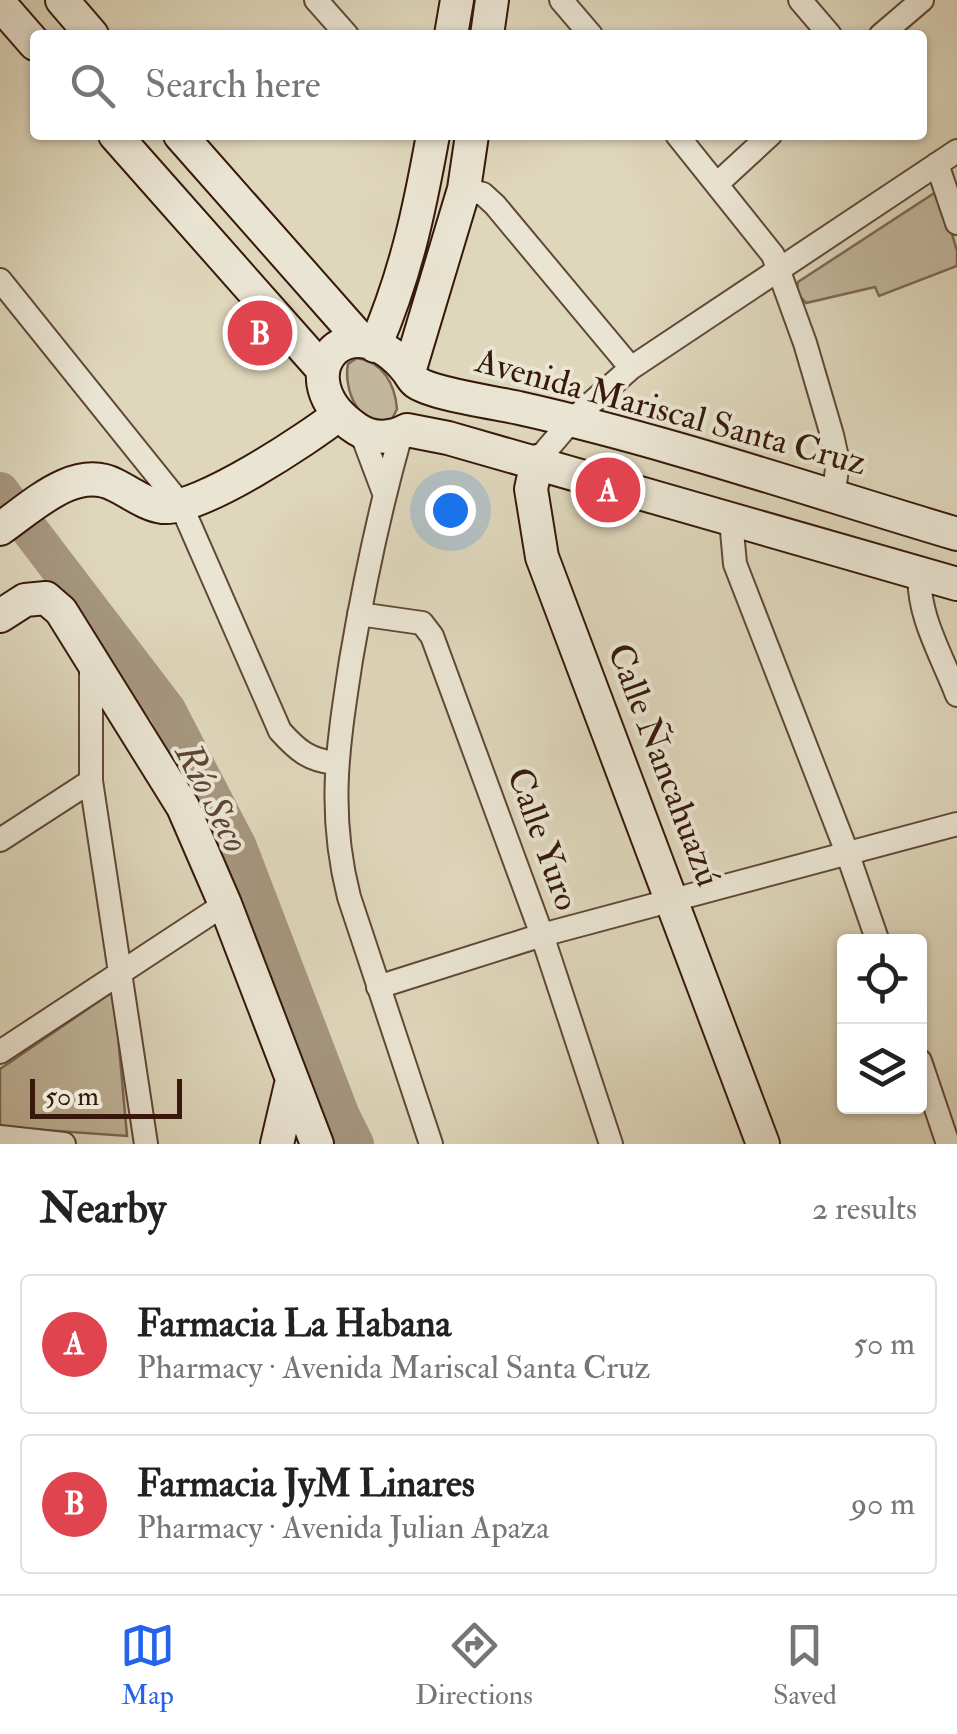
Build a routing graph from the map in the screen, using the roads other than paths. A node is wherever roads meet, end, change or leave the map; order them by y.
1 (62, 0) edge
2 (316, 0) edge
3 (457, 0) edge
4 (492, 0) edge
5 (561, 0) edge
6 (800, 0) edge
7 (922, 0) edge
8 (9, 10) edge
9 (88, 30) edge
10 (343, 30) edge
11 (452, 30) edge
12 (488, 30) edge
13 (587, 30) edge
14 (826, 30) edge
15 (887, 30) edge
16 (30, 37) edge
17 (120, 140) edge
18 (185, 140) edge
19 (432, 140) edge
20 (471, 140) edge
21 (681, 140) edge
22 (764, 140) edge
23 (957, 150) edge
24 (937, 164) junction
25 (718, 182) junction
26 (464, 189) junction
27 (957, 223) edge
28 (780, 270) junction
29 (0, 280) edge
30 (368, 343) junction
31 (631, 368) junction
32 (323, 370) junction
33 (413, 377) junction
34 (572, 420) junction
35 (350, 424) junction
36 (404, 432) junction
37 (537, 461) junction
38 (384, 493) junction
39 (833, 498) junction
40 (181, 504) junction
41 (731, 520) junction
42 (0, 528) edge
43 (957, 534) edge
44 (920, 573) junction
45 (957, 584) edge
46 (359, 614) junction
47 (0, 616) edge
48 (90, 657) junction
49 (957, 695) edge
50 (335, 763) junction
51 (91, 781) junction
52 (957, 824) edge
53 (0, 840) edge
54 (848, 855) junction
55 (674, 901) junction
56 (226, 904) junction
57 (875, 934) edge
58 (542, 935) junction
59 (121, 972) junction
60 (378, 988) junction
61 (0, 1052) edge
62 (292, 1080) junction
63 (927, 1083) edge
64 (0, 1137) edge
65 (944, 1140) edge
66 (64, 1144) edge
67 (146, 1144) edge
68 (276, 1144) edge
69 (317, 1144) edge
70 (431, 1144) edge
71 (611, 1144) edge
72 (763, 1144) edge

1 - 9 main road
2 - 10 street
3 - 11 main road
4 - 12 main road
5 - 13 street
6 - 14 street
7 - 15 street
8 - 16 main road
17 - 32 main road
18 - 30 main road, Avenida Mariscal Santa Cruz
19 - 30 main road
20 - 26 main road
21 - 25 street
22 - 25 street
23 - 24 street
24 - 27 street
24 - 28 street
25 - 28 street
26 - 31 street
26 - 33 main road
28 - 31 street
28 - 39 street
29 - 40 street
30 - 32 main road
30 - 33 main road, Avenida Mariscal Santa Cruz
31 - 34 street
32 - 35 main road
33 - 34 main road, Avenida Mariscal Santa Cruz
33 - 36 main road
34 - 37 street
34 - 39 main road, Avenida Mariscal Santa Cruz
35 - 36 main road
35 - 38 street
35 - 40 main road
36 - 37 main road
36 - 38 street
37 - 41 main road
37 - 55 main road, Calle Ñancahuazú
38 - 46 street
39 - 43 main road, Avenida Mariscal Santa Cruz
40 - 42 main road
40 - 50 street
41 - 44 main road
41 - 54 street
44 - 45 main road
44 - 49 street
46 - 50 street
46 - 58 street, Calle Yuro
47 - 48 main road
48 - 51 street
48 - 56 main road
50 - 60 street
51 - 53 street
51 - 59 street
52 - 54 street
54 - 55 street
54 - 57 street
55 - 58 street
55 - 72 main road, Calle Ñancahuazú
56 - 59 street
56 - 62 main road
58 - 60 street
58 - 71 street, Calle Yuro
59 - 61 street
59 - 67 street
60 - 70 street
62 - 68 main road
62 - 69 main road
63 - 65 street
64 - 66 street

